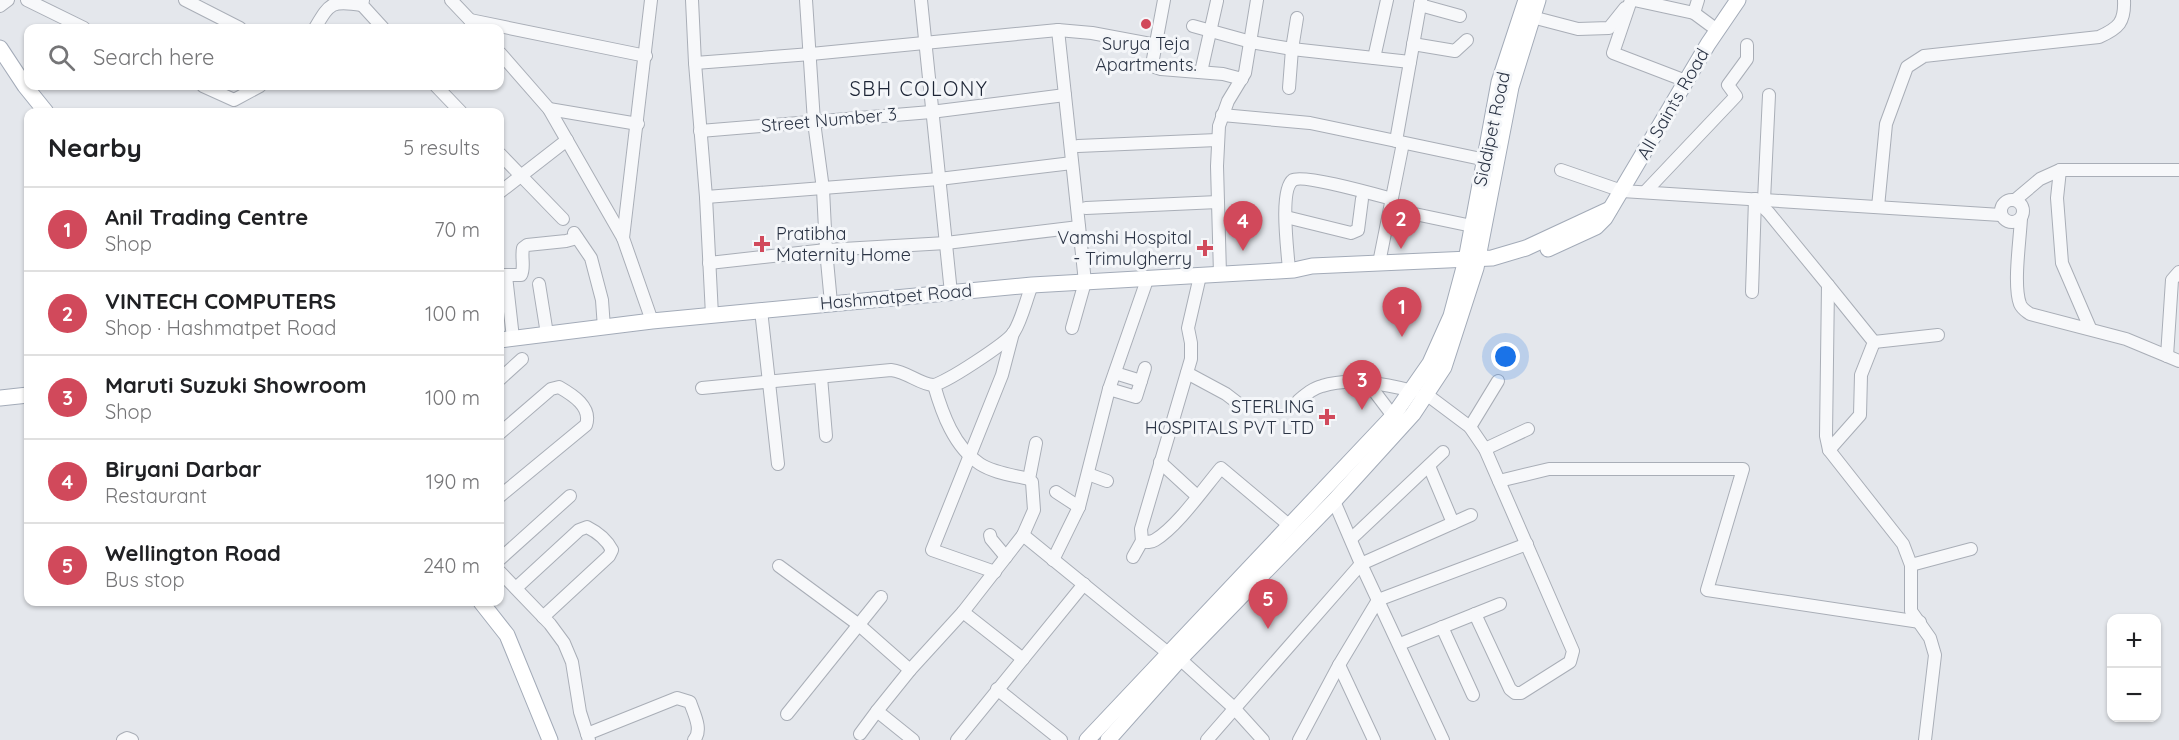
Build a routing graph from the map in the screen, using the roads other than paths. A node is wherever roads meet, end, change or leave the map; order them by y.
1 (8, 0) edge
2 (27, 0) edge
3 (452, 0) edge
4 (651, 0) edge
5 (692, 0) edge
6 (807, 0) edge
7 (921, 0) edge
8 (1164, 0) edge
9 (1257, 0) edge
10 (1387, 0) edge
11 (1526, 0) edge
12 (1538, 0) edge
13 (1632, 0) edge
14 (1698, 0) edge
15 (1738, 0) edge
16 (2124, 0) edge
17 (1217, 1) edge
18 (192, 2) edge
19 (324, 2) edge
20 (1421, 2) edge
21 (362, 3) edge
22 (0, 6) edge
23 (1694, 13) junction
24 (1460, 16) dead end
25 (1532, 17) junction
26 (1297, 18) dead end
27 (59, 23) edge
28 (233, 24) edge
29 (316, 24) edge
30 (380, 24) edge
31 (474, 24) edge
32 (1193, 26) dead end
33 (504, 30) edge
34 (1058, 30) junction
35 (1210, 30) junction
36 (1717, 30) junction
37 (1467, 40) dead end
38 (926, 42) junction
39 (1251, 42) junction
40 (1413, 44) junction
41 (1156, 45) junction
42 (1747, 45) dead end
43 (0, 48) edge
44 (1292, 49) junction
45 (811, 54) junction
46 (646, 56) junction
47 (504, 58) edge
48 (1374, 58) junction
49 (1410, 62) junction
50 (695, 63) junction
51 (1201, 72) junction
52 (24, 79) edge
53 (1242, 79) junction
54 (1686, 81) junction
55 (1289, 88) dead end
56 (32, 90) edge
57 (212, 90) edge
58 (253, 90) edge
59 (440, 90) edge
60 (1065, 95) junction
61 (1769, 95) dead end
62 (43, 108) edge
63 (457, 108) edge
64 (549, 109) junction
65 (931, 112) junction
66 (1222, 115) junction
67 (814, 122) junction
68 (638, 124) junction
69 (700, 131) junction
70 (567, 140) junction
71 (1217, 140) junction
72 (1400, 142) junction
73 (1078, 146) dead end
74 (504, 158) edge
75 (1486, 160) junction
76 (1072, 163) junction
77 (1561, 170) dead end
78 (2060, 170) junction
79 (2179, 170) edge
80 (519, 175) junction
81 (939, 179) junction
82 (504, 188) edge
83 (823, 189) junction
84 (1622, 191) junction
85 (1645, 192) junction
86 (706, 196) junction
87 (1362, 198) dead end
88 (1392, 199) junction
89 (1760, 199) junction
90 (2014, 201) junction
91 (1218, 202) junction
92 (1878, 207) junction
93 (1086, 208) dead end
94 (1410, 213) dead end
95 (2001, 214) junction
96 (1286, 218) junction
97 (2021, 218) junction
98 (563, 219) dead end
99 (1472, 226) junction
100 (1079, 227) junction
101 (623, 238) junction
102 (945, 243) junction
103 (826, 250) junction
104 (709, 262) junction
105 (1379, 263) junction
106 (1471, 264) junction
107 (1292, 270) junction
108 (2179, 273) edge
109 (1220, 274) junction
110 (504, 275) edge
111 (1200, 276) junction
112 (1148, 277) junction
113 (1085, 282) junction
114 (539, 284) dead end
115 (1032, 285) junction
116 (1828, 285) junction
117 (1752, 292) dead end
118 (951, 293) junction
119 (504, 296) edge
120 (831, 303) junction
121 (761, 310) junction
122 (712, 315) junction
123 (652, 321) junction
124 (604, 327) junction
125 (1072, 327) dead end
126 (2090, 328) junction
127 (1013, 333) junction
128 (547, 334) junction
129 (1938, 335) dead end
130 (506, 339) edge
131 (1874, 342) junction
132 (2173, 358) edge
133 (522, 359) dead end
134 (1145, 368) dead end
135 (1115, 373) junction
136 (1187, 373) junction
137 (504, 375) edge
138 (821, 377) junction
139 (769, 381) junction
140 (1141, 381) junction
141 (1498, 381) dead end
142 (1368, 383) junction
143 (934, 385) junction
144 (702, 388) dead end
145 (1109, 389) junction
146 (1419, 393) junction
147 (24, 395) edge
148 (0, 398) edge
149 (1298, 401) dead end
150 (1239, 404) dead end
151 (1393, 416) junction
152 (1470, 428) junction
153 (1528, 429) dead end
154 (504, 430) edge
155 (826, 436) dead end
156 (1036, 443) dead end
157 (1485, 449) junction
158 (1829, 450) junction
159 (1443, 452) dead end
160 (969, 455) junction
161 (1160, 462) junction
162 (778, 464) dead end
163 (1429, 466) junction
164 (1088, 474) junction
165 (1029, 479) junction
166 (1107, 481) dead end
167 (1499, 481) junction
168 (1056, 492) dead end
169 (504, 493) edge
170 (570, 496) dead end
171 (1197, 496) junction
172 (1334, 501) junction
173 (1078, 507) junction
174 (1471, 515) dead end
175 (1453, 523) junction
176 (1290, 526) junction
177 (990, 535) dead end
178 (1023, 535) junction
179 (1351, 539) junction
180 (1142, 541) junction
181 (1527, 544) junction
182 (1971, 549) dead end
183 (504, 555) edge
184 (1006, 557) junction
185 (1132, 557) dead end
186 (1053, 560) junction
187 (1361, 564) junction
188 (1911, 565) junction
189 (779, 566) dead end
190 (995, 572) junction
191 (504, 576) edge
192 (1084, 584) junction
193 (516, 588) junction
194 (881, 597) dead end
195 (1378, 600) junction
196 (1500, 604) dead end
197 (483, 606) edge
198 (963, 612) junction
199 (1475, 614) junction
200 (543, 617) junction
201 (1920, 622) junction
202 (859, 625) junction
203 (1442, 627) junction
204 (1400, 644) junction
205 (1174, 656) junction
206 (1023, 659) junction
207 (1339, 665) junction
208 (910, 670) junction
209 (997, 689) junction
210 (1473, 695) dead end
211 (1234, 708) junction
212 (877, 711) junction
213 (787, 714) dead end
214 (860, 734) dead end
215 (1305, 736) edge
216 (588, 737) edge
217 (123, 740) edge
218 (132, 740) edge
219 (550, 740) edge
220 (694, 740) edge
221 (913, 740) edge
222 (957, 740) edge
223 (1061, 740) edge
224 (1087, 740) edge
225 (1108, 740) edge
226 (1207, 740) edge
227 (1263, 740) edge
228 (1374, 740) edge
229 (1443, 740) edge
230 (1925, 740) edge

1 - 22 street
2 - 27 street
3 - 31 street
4 - 46 street
5 - 50 street
6 - 45 street
7 - 38 street
8 - 41 street
9 - 39 street
10 - 48 street
11 - 75 main road, Siddipet Road
12 - 25 main road, Siddipet Road
13 - 23 street
13 - 25 street
13 - 54 street
14 - 23 street
15 - 36 main road, All Saints Road
16 - 92 street
17 - 35 street
18 - 28 street
19 - 21 street
19 - 29 street
20 - 24 street
20 - 40 street
21 - 30 street
23 - 36 street
25 - 106 main road, Siddipet Road
26 - 44 street
32 - 35 street
33 - 46 street
34 - 38 street
34 - 41 street
34 - 60 street
35 - 39 street
35 - 51 street
36 - 54 main road, All Saints Road
37 - 40 street
38 - 45 street
38 - 65 street
39 - 44 street
39 - 53 street
40 - 49 street
41 - 51 street
42 - 85 street
43 - 52 main road
44 - 48 street
44 - 55 street
45 - 50 street
45 - 67 street
46 - 68 street
47 - 64 street
48 - 49 street
49 - 72 street
50 - 69 street
51 - 53 street
53 - 66 street
54 - 84 main road, All Saints Road
56 - 62 main road
57 - 58 street
59 - 63 street
60 - 65 street, Street Number 3
60 - 76 street
61 - 89 street
64 - 68 street
64 - 70 street
65 - 67 street, Street Number 3
65 - 81 street
66 - 71 street
66 - 72 street
67 - 69 street, Street Number 3
67 - 83 street
68 - 101 street
69 - 86 street
70 - 80 street
70 - 101 street
71 - 73 street
71 - 91 street
72 - 75 street
72 - 88 street
74 - 80 street
75 - 99 main road, Siddipet Road
76 - 81 street
76 - 100 street
77 - 84 street
78 - 79 street
78 - 90 street
78 - 126 street
80 - 82 street
80 - 98 street
81 - 83 street
81 - 102 street
83 - 86 street
83 - 103 street
84 - 85 street
84 - 106 main road, All Saints Road
85 - 89 street
86 - 104 street
87 - 96 street
88 - 96 street
88 - 105 street
89 - 92 street
89 - 116 street
89 - 117 street
90 - 95 street
90 - 97 street
91 - 93 street
91 - 109 street
92 - 95 street
94 - 99 street
95 - 97 street
96 - 107 street
97 - 126 street
99 - 106 main road, Siddipet Road
100 - 102 street
100 - 113 street
101 - 123 street
102 - 103 street
102 - 118 street
103 - 104 street
103 - 120 street
104 - 122 street
105 - 106 main road, Hashmatpet Road
105 - 107 main road, Hashmatpet Road
106 - 107 main road, Hashmatpet Road
106 - 146 main road
107 - 109 main road, Hashmatpet Road
108 - 132 street
109 - 111 main road, Hashmatpet Road
110 - 124 street
111 - 112 main road, Hashmatpet Road
111 - 136 street
112 - 113 main road, Hashmatpet Road
112 - 135 street
113 - 115 main road, Hashmatpet Road
113 - 125 street
114 - 128 street
115 - 118 main road, Hashmatpet Road
115 - 127 street
116 - 131 street
116 - 158 street
118 - 120 main road, Hashmatpet Road
119 - 130 street
120 - 121 main road, Hashmatpet Road
121 - 122 main road, Hashmatpet Road
121 - 139 street
122 - 123 main road, Hashmatpet Road
123 - 124 main road, Hashmatpet Road
124 - 128 main road, Hashmatpet Road
126 - 132 street
127 - 143 street
127 - 160 street
128 - 130 main road, Hashmatpet Road
129 - 131 street
131 - 158 street
133 - 137 street
134 - 140 street
135 - 140 street
135 - 145 street
136 - 150 street
136 - 161 street
138 - 139 street
138 - 143 street
138 - 155 street
139 - 144 street
139 - 162 street
140 - 145 street
141 - 152 street
142 - 146 street
142 - 149 street
142 - 151 street
143 - 160 street
145 - 164 street
146 - 151 main road
146 - 152 street
146 - 172 main road
147 - 148 main road
151 - 176 main road
152 - 157 street
153 - 157 street
154 - 169 street
156 - 165 street
157 - 167 street
158 - 188 street
159 - 163 street
160 - 165 street
160 - 190 street
161 - 171 street
161 - 180 street
163 - 175 street
163 - 179 street
164 - 166 street
164 - 173 street
165 - 178 street
167 - 181 street
167 - 201 street
168 - 173 street
170 - 183 street
171 - 176 street
171 - 180 street
172 - 179 street
172 - 205 main road
173 - 186 street
174 - 175 street
175 - 187 street
176 - 205 main road
177 - 184 street
178 - 184 street
178 - 186 street
179 - 187 street
180 - 185 street
181 - 195 street
181 - 199 street
182 - 188 street
184 - 190 street
186 - 192 street
187 - 195 street
187 - 211 street
188 - 201 street
189 - 202 street
190 - 198 street
191 - 193 street
192 - 205 street
192 - 206 street
193 - 200 street
193 - 200 street
194 - 202 street
195 - 204 street
195 - 207 street
196 - 199 street
197 - 219 main road
198 - 206 street
198 - 208 street
199 - 203 street
200 - 216 street
201 - 230 street
202 - 208 street
202 - 213 street
203 - 204 street
203 - 210 street
204 - 229 street
205 - 211 street
205 - 224 main road
205 - 225 main road
206 - 209 street
207 - 215 street
207 - 228 street
208 - 212 street
209 - 222 street
209 - 223 street
211 - 226 street
211 - 227 street
212 - 214 street
212 - 221 street
216 - 220 street
217 - 218 street

